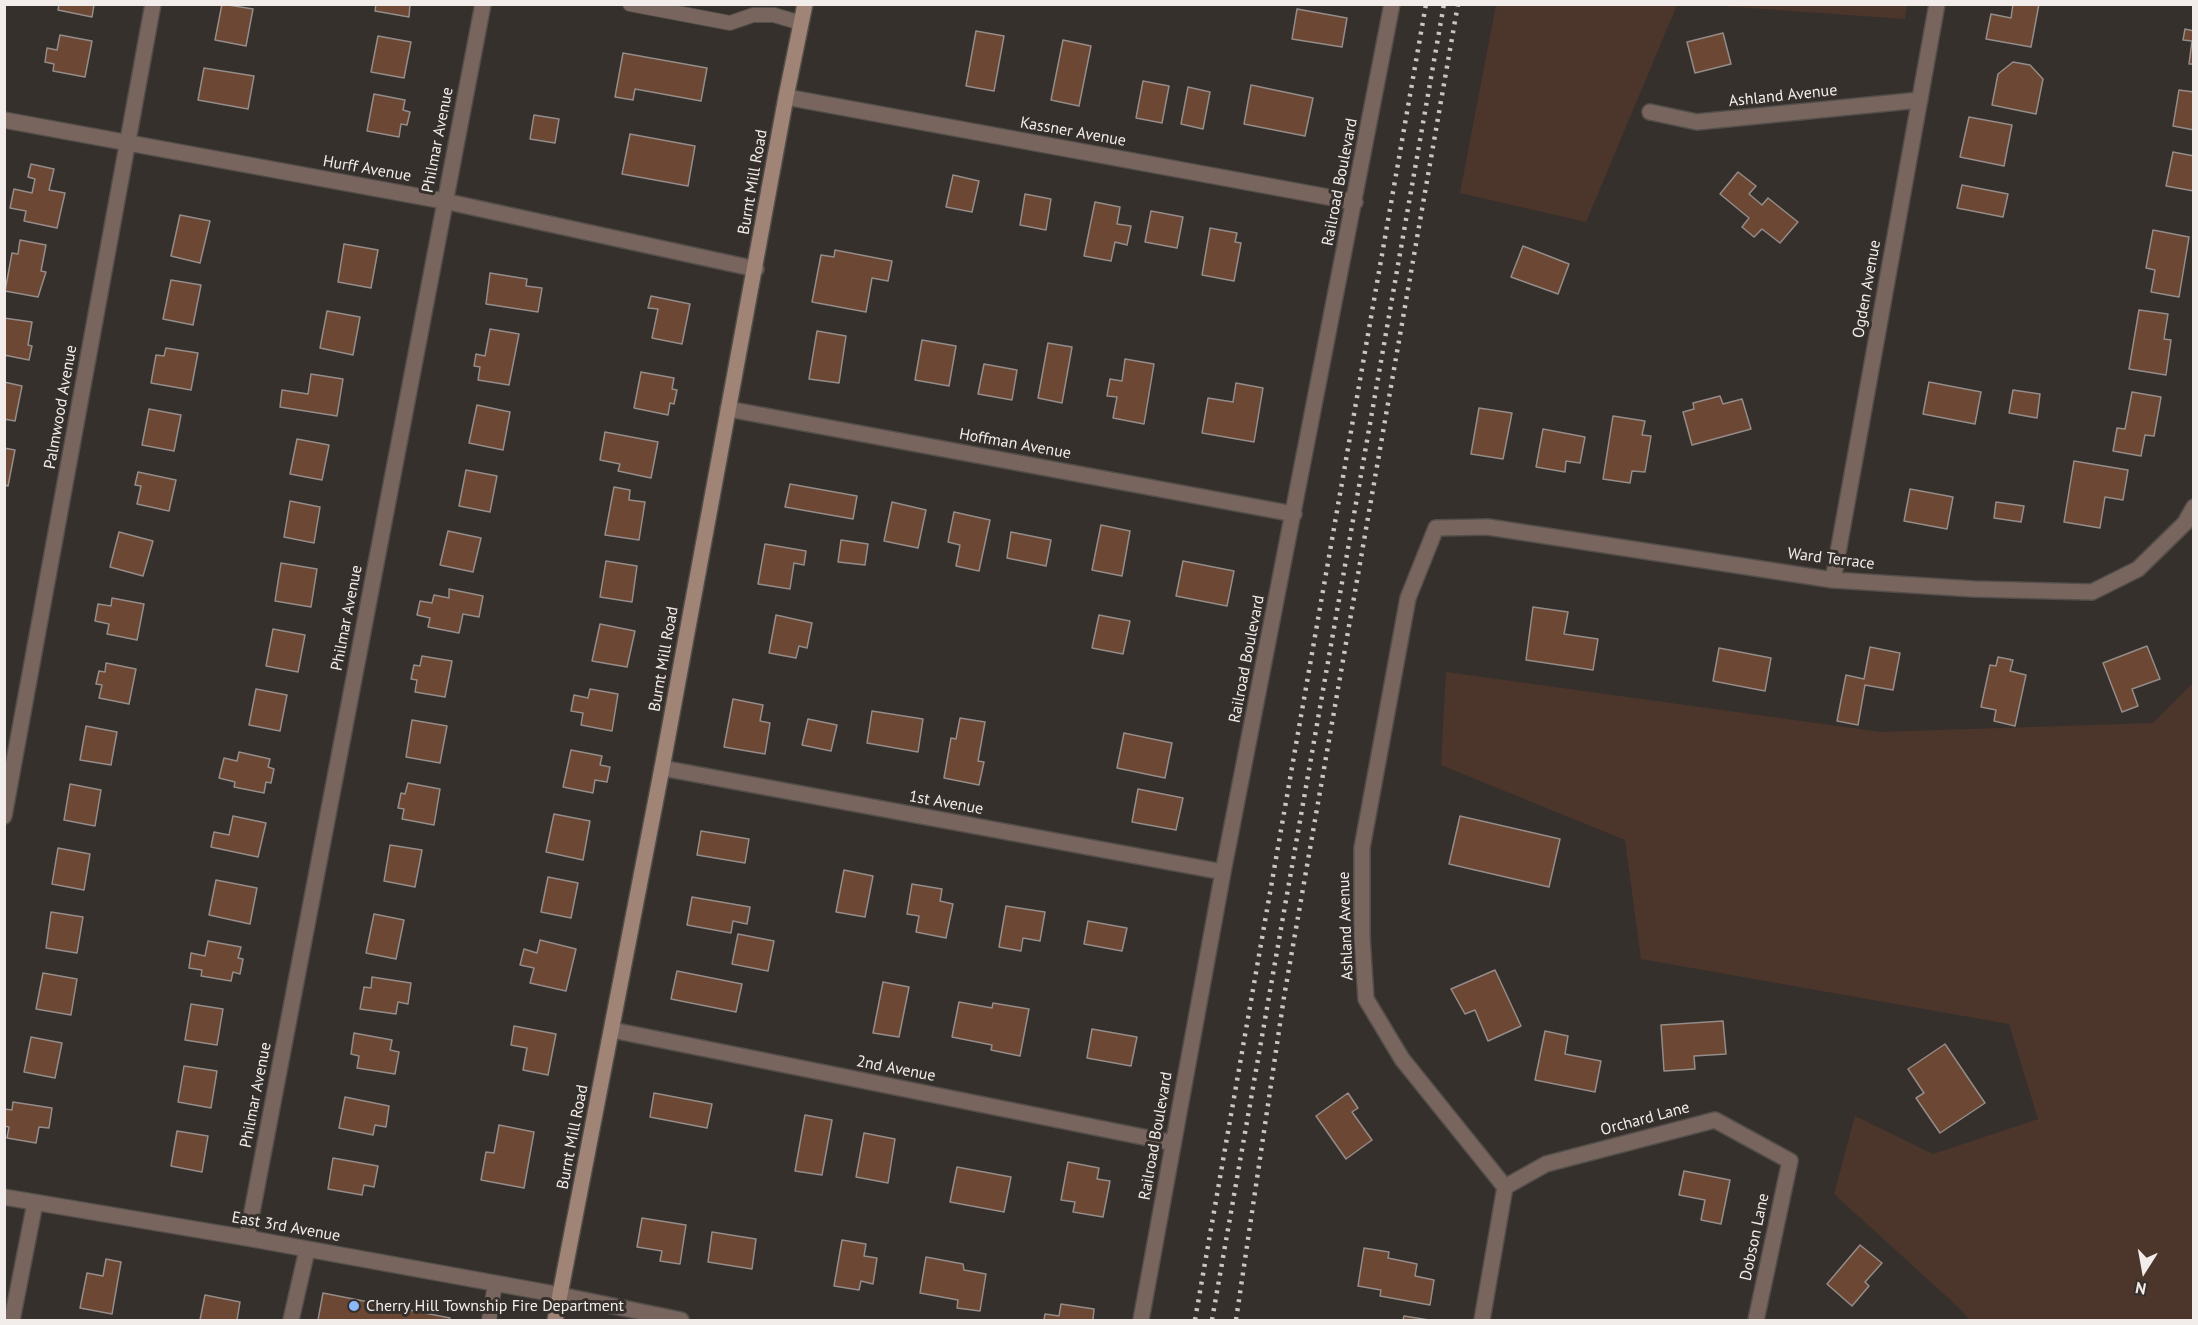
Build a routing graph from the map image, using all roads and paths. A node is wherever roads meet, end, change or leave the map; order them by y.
1 (153, 4) edge
2 (483, 4) edge
3 (630, 4) edge
4 (805, 4) edge
5 (1392, 4) edge
6 (1936, 4) edge
7 (752, 10) edge
8 (801, 23) junction
9 (786, 97) junction
10 (1920, 100) junction
11 (1650, 112) dead end
12 (4, 120) edge
13 (128, 143) junction
14 (444, 201) junction
15 (1355, 202) junction
16 (756, 269) junction
17 (728, 409) junction
18 (2193, 508) edge
19 (1294, 514) junction
20 (1436, 528) joint
21 (1833, 580) junction
22 (662, 768) junction
23 (4, 816) edge
24 (1223, 872) junction
25 (612, 1030) junction
26 (1173, 1143) junction
27 (1790, 1161) joint
28 (1505, 1187) junction
29 (4, 1197) edge
30 (35, 1203) junction
31 (247, 1238) junction
32 (307, 1250) junction
33 (495, 1284) junction
34 (560, 1295) junction
35 (12, 1320) edge
36 (291, 1320) edge
37 (489, 1320) edge
38 (555, 1320) edge
39 (681, 1320) edge
40 (1141, 1320) edge
41 (1482, 1320) edge
42 (1756, 1320) edge

1 - 13 street, Palmwood Avenue
2 - 14 street, Philmar Avenue
3 - 7 lane
4 - 8 main road, Burnt Mill Road
5 - 15 street, Railroad Boulevard
6 - 10 street, Ogden Avenue
7 - 8 lane
8 - 9 main road, Burnt Mill Road
9 - 15 street, Kassner Avenue
9 - 16 main road, Burnt Mill Road
10 - 11 street, Ashland Avenue
10 - 21 street, Ogden Avenue
12 - 13 street, Hurff Avenue
13 - 14 street, Hurff Avenue
13 - 23 street, Palmwood Avenue
14 - 16 street, Hurff Avenue
14 - 31 street, Philmar Avenue
15 - 19 street, Railroad Boulevard
16 - 17 main road, Burnt Mill Road
17 - 19 street, Hoffman Avenue
17 - 22 main road, Burnt Mill Road
18 - 21 street, Ward Terrace
19 - 24 street, Railroad Boulevard
20 - 21 street, Ward Terrace
20 - 28 street, Ashland Avenue
22 - 24 street, 1st Avenue
22 - 25 main road, Burnt Mill Road
24 - 26 street, Railroad Boulevard
25 - 26 street, 2nd Avenue
25 - 34 main road, Burnt Mill Road
26 - 40 street, Railroad Boulevard
27 - 28 street, Orchard Lane
27 - 42 street, Dobson Lane
28 - 41 street
29 - 30 street, East 3rd Avenue
30 - 31 street, East 3rd Avenue
30 - 35 street
31 - 32 street, East 3rd Avenue
32 - 33 street, East 3rd Avenue
32 - 36 street
33 - 34 street, East 3rd Avenue
33 - 37 lane
34 - 38 main road, Burnt Mill Road
34 - 39 street, East 3rd Avenue

